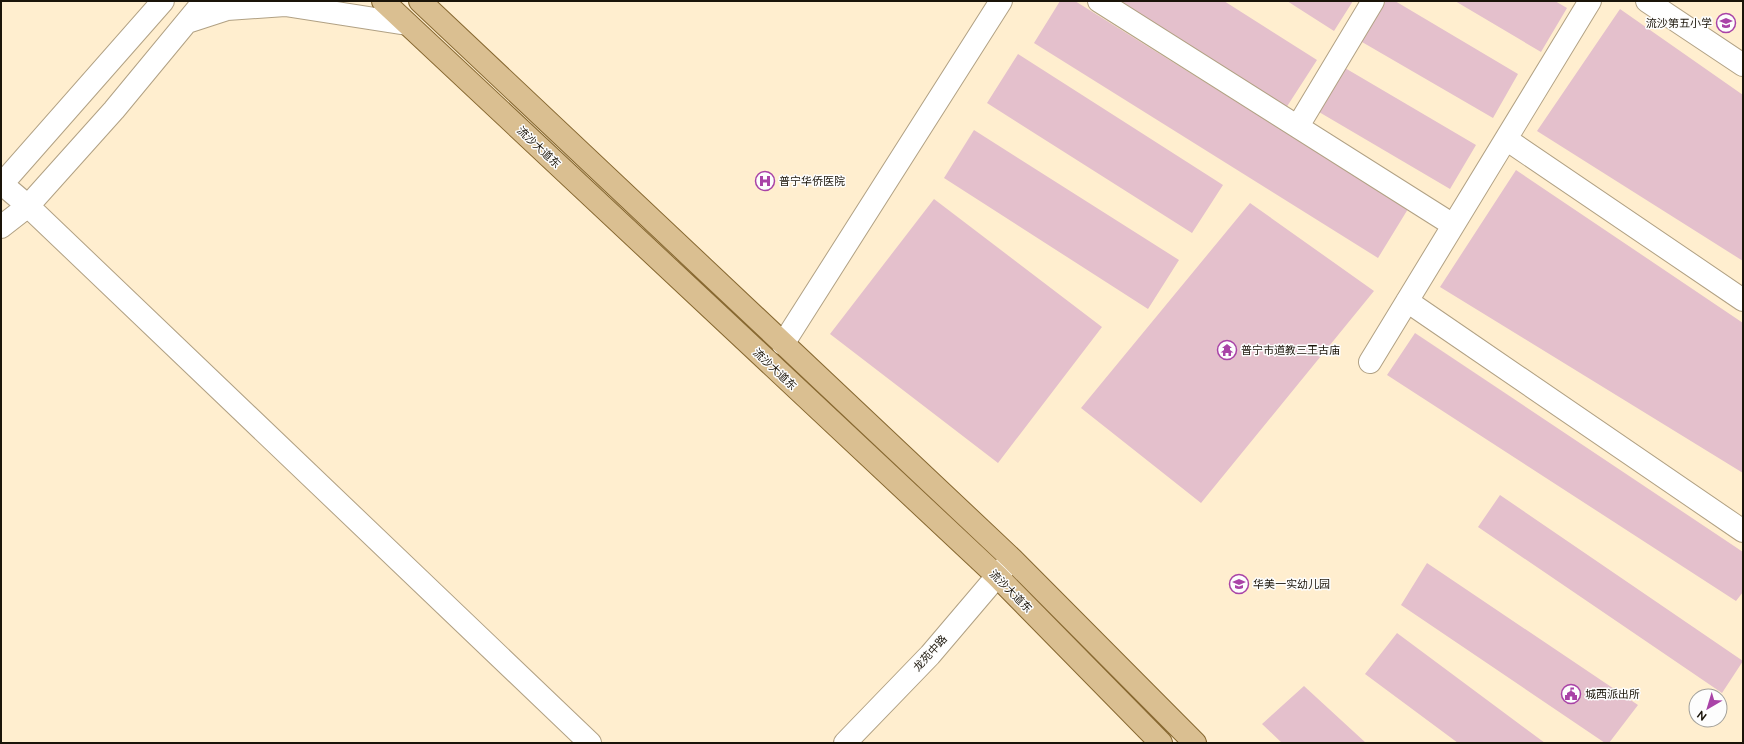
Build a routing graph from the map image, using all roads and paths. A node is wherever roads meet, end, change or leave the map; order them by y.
1 (163, 1) edge
2 (204, 1) edge
3 (383, 1) edge
4 (420, 1) edge
5 (1002, 1) edge
6 (1098, 1) edge
7 (1373, 1) edge
8 (1590, 1) edge
9 (1646, 1) edge
10 (187, 22) junction
11 (407, 24) junction
12 (1743, 65) edge
13 (1298, 126) junction
14 (1506, 139) junction
15 (2, 184) edge
16 (28, 206) junction
17 (1453, 225) junction
18 (1, 227) edge
19 (1743, 300) edge
20 (1406, 301) junction
21 (783, 344) junction
22 (1370, 362) dead end
23 (1743, 531) edge
24 (1012, 559) junction
25 (997, 576) junction
26 (590, 743) edge
27 (845, 743) edge
28 (1161, 743) edge
29 (1196, 743) edge

1 - 15 street
2 - 10 street
3 - 11 main road, 流沙大道东
4 - 21 main road, 流沙大道东
5 - 21 street
6 - 13 street
7 - 13 street
8 - 14 street
9 - 12 street
10 - 11 street
10 - 16 street
11 - 25 main road, 流沙大道东
13 - 17 street
14 - 17 street
14 - 19 street
15 - 16 street
16 - 18 street
16 - 26 street
17 - 20 street
20 - 22 street
20 - 23 street
21 - 24 main road, 流沙大道东
24 - 25 street, 龙苑中路
24 - 29 main road, 流沙大道东
25 - 27 street, 龙苑中路
25 - 28 main road, 流沙大道东

